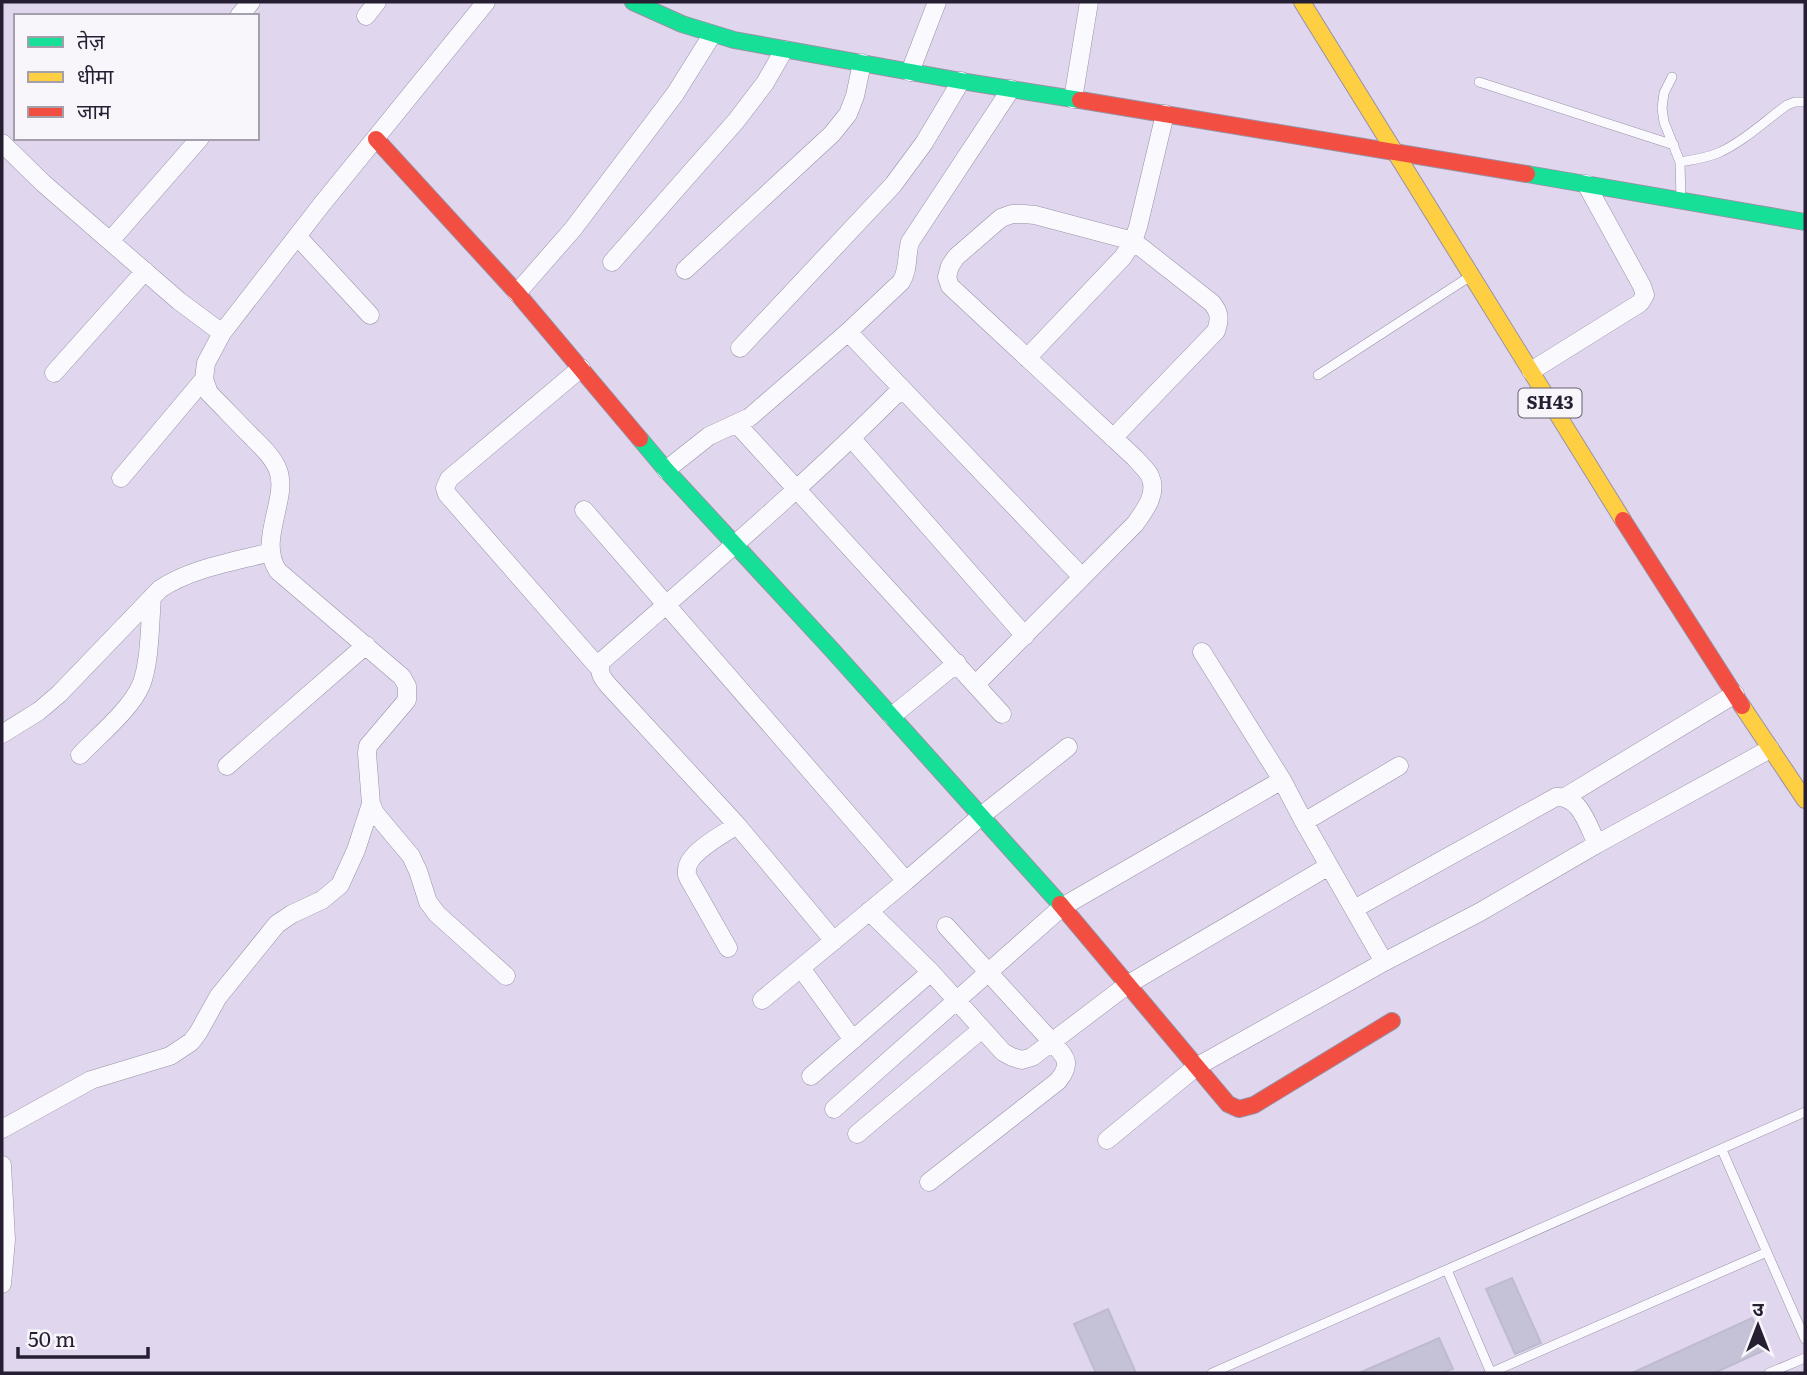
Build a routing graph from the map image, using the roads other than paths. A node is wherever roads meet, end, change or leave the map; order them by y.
1 (486, 2) edge
2 (633, 2) edge
3 (937, 2) edge
4 (1089, 2) edge
5 (1302, 2) edge
6 (712, 35) junction
7 (784, 50) junction
8 (862, 63) junction
9 (910, 72) junction
10 (1672, 77) dead end
11 (961, 81) junction
12 (1479, 82) dead end
13 (1011, 89) junction
14 (1073, 99) junction
15 (1805, 102) edge
16 (1165, 114) junction
17 (376, 139) junction
18 (198, 140) edge
19 (2, 143) edge
20 (1674, 145) junction
21 (1393, 151) junction
22 (1680, 162) junction
23 (1586, 184) junction
24 (1681, 200) junction
25 (1805, 222) edge
26 (297, 236) junction
27 (110, 241) junction
28 (1133, 241) junction
29 (612, 262) dead end
30 (685, 270) dead end
31 (145, 271) junction
32 (1471, 276) junction
33 (517, 293) junction
34 (370, 315) dead end
35 (848, 332) junction
36 (222, 333) junction
37 (740, 348) dead end
38 (1027, 358) junction
39 (581, 369) junction
40 (1531, 371) junction
41 (54, 373) dead end
42 (1318, 374) dead end
43 (204, 379) junction
44 (901, 389) junction
45 (737, 424) junction
46 (1113, 438) junction
47 (852, 439) junction
48 (666, 470) junction
49 (121, 478) dead end
50 (797, 489) junction
51 (584, 510) dead end
52 (736, 544) junction
53 (271, 552) junction
54 (1082, 578) junction
55 (152, 597) junction
56 (666, 604) junction
57 (1025, 636) junction
58 (366, 645) junction
59 (1202, 652) dead end
60 (957, 663) junction
61 (599, 668) junction
62 (976, 684) junction
63 (1735, 694) junction
64 (1002, 714) dead end
65 (892, 716) junction
66 (2, 734) edge
67 (1068, 747) dead end
68 (1770, 749) junction
69 (80, 755) dead end
70 (227, 766) dead end
71 (1399, 766) dead end
72 (1784, 770) junction
73 (1282, 780) junction
74 (1564, 797) junction
75 (1805, 800) edge
76 (371, 804) junction
77 (981, 816) junction
78 (1805, 818) edge
79 (1304, 822) junction
80 (737, 825) junction
81 (1597, 844) junction
82 (1329, 866) junction
83 (906, 881) junction
84 (1062, 907) junction
85 (1354, 909) junction
86 (869, 911) junction
87 (946, 926) dead end
88 (834, 941) junction
89 (728, 948) dead end
90 (1384, 962) junction
91 (801, 968) junction
92 (931, 972) junction
93 (988, 973) junction
94 (506, 976) dead end
95 (1127, 985) junction
96 (762, 1000) dead end
97 (957, 1002) junction
98 (1392, 1021) dead end
99 (982, 1029) junction
100 (853, 1040) junction
101 (1052, 1042) junction
102 (1196, 1067) junction
103 (811, 1076) dead end
104 (834, 1109) dead end
105 (1805, 1112) edge
106 (2, 1129) edge
107 (857, 1134) dead end
108 (1107, 1140) dead end
109 (1722, 1150) junction
110 (2, 1165) edge
111 (929, 1182) dead end
112 (1767, 1252) junction
113 (1447, 1270) junction
114 (2, 1284) edge
115 (1805, 1339) edge
116 (1805, 1357) edge
117 (1212, 1373) edge
118 (1490, 1373) edge
119 (1769, 1373) edge

1 - 17 street
2 - 6 street
3 - 9 street
4 - 14 street
5 - 21 street, SH43
6 - 7 street
6 - 33 street
7 - 8 street
7 - 29 street
8 - 9 street
8 - 30 street
9 - 11 street
10 - 20 lane
11 - 13 street
11 - 37 street
12 - 20 lane
13 - 14 street
13 - 35 street
14 - 16 street
15 - 22 lane
16 - 21 street
16 - 28 street
17 - 26 street
17 - 33 street
18 - 27 street
19 - 27 street
20 - 22 lane
21 - 23 street
21 - 32 street, SH43
22 - 24 lane
23 - 24 street
23 - 40 street
24 - 25 street
26 - 34 street
26 - 36 street
27 - 31 street
28 - 38 street
28 - 38 street
28 - 46 street
31 - 36 street
31 - 41 street
32 - 40 street, SH43
32 - 42 lane
33 - 39 street
35 - 44 street
35 - 45 street
36 - 43 street
38 - 46 street
39 - 48 street
39 - 61 street
40 - 63 street, SH43
43 - 49 street
43 - 53 street
44 - 47 street
44 - 54 street
45 - 48 street
45 - 50 street
46 - 54 street
47 - 50 street
47 - 57 street
48 - 52 street
50 - 52 street
50 - 60 street
51 - 56 street
52 - 56 street
52 - 65 street
53 - 55 street
53 - 58 street
54 - 57 street
55 - 66 street
55 - 69 street
56 - 61 street
56 - 83 street
57 - 62 street
58 - 70 street
58 - 76 street
59 - 73 street
60 - 62 street
60 - 65 street
61 - 80 street
62 - 64 street
63 - 68 street, SH43
63 - 74 street
65 - 77 street
67 - 77 street
68 - 72 street, SH43
68 - 81 street
71 - 79 street
72 - 75 street, SH43
72 - 78 street
73 - 79 street
73 - 84 street
74 - 81 street
74 - 85 street
76 - 94 street
76 - 106 street
77 - 83 street
77 - 84 street
79 - 82 street
80 - 88 street
80 - 89 street
81 - 90 street
82 - 85 street
82 - 95 street
83 - 86 street
84 - 93 street
84 - 95 street
85 - 90 street
86 - 88 street
86 - 92 street
87 - 93 street
88 - 91 street
90 - 102 street
91 - 96 street
91 - 100 street
92 - 97 street
92 - 100 street
93 - 97 street
93 - 101 street
95 - 101 street
95 - 102 street
97 - 99 street
97 - 104 street
98 - 102 street
99 - 101 street
99 - 107 street
100 - 103 street
101 - 111 street
102 - 108 street
105 - 109 lane
109 - 112 lane
109 - 113 lane
110 - 114 street
112 - 115 lane
112 - 118 lane
113 - 117 lane
113 - 118 lane
116 - 119 lane

